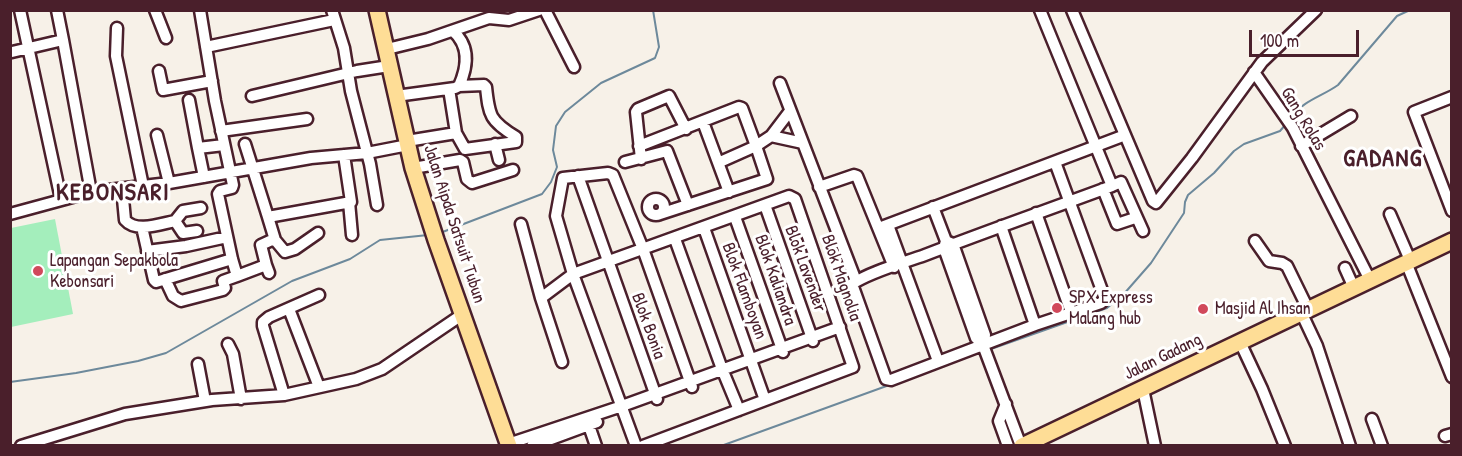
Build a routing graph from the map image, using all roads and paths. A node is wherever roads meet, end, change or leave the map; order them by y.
1 (20, 10) edge
2 (57, 10) edge
3 (155, 10) edge
4 (200, 10) edge
5 (377, 10) edge
6 (539, 10) edge
7 (545, 10) edge
8 (1040, 10) edge
9 (1072, 10) edge
10 (1312, 12) edge
11 (333, 15) edge
12 (117, 28) dead end
13 (453, 31) junction
14 (166, 38) dead end
15 (63, 40) junction
16 (206, 47) junction
17 (27, 49) junction
18 (387, 49) junction
19 (12, 52) edge
20 (389, 66) junction
21 (574, 68) dead end
22 (159, 71) dead end
23 (1254, 72) junction
24 (348, 73) junction
25 (212, 81) junction
26 (780, 83) dead end
27 (454, 87) junction
28 (252, 96) dead end
29 (396, 96) junction
30 (1452, 97) edge
31 (189, 100) dead end
32 (790, 111) junction
33 (1351, 116) dead end
34 (307, 119) dead end
35 (703, 122) junction
36 (686, 129) junction
37 (221, 131) junction
38 (456, 133) junction
39 (157, 135) dead end
40 (771, 136) junction
41 (1120, 137) dead end
42 (662, 138) junction
43 (407, 143) junction
44 (802, 143) junction
45 (245, 144) dead end
46 (495, 144) junction
47 (224, 145) junction
48 (639, 146) junction
49 (756, 146) junction
50 (1096, 146) junction
51 (1300, 146) junction
52 (198, 148) junction
53 (667, 151) junction
54 (367, 153) junction
55 (344, 155) junction
56 (641, 159) junction
57 (499, 160) dead end
58 (626, 162) dead end
59 (720, 162) junction
60 (1055, 162) junction
61 (413, 168) junction
62 (254, 169) junction
63 (513, 170) dead end
64 (229, 172) junction
65 (1137, 175) dead end
66 (578, 176) junction
67 (204, 177) junction
68 (169, 183) junction
69 (143, 186) junction
70 (1112, 186) junction
71 (819, 187) junction
72 (122, 188) junction
73 (91, 192) junction
74 (729, 192) junction
75 (62, 199) junction
76 (1070, 201) junction
77 (349, 202) junction
78 (377, 205) dead end
79 (688, 205) junction
80 (765, 206) junction
81 (933, 207) junction
82 (201, 208) dead end
83 (661, 208) dead end
84 (1452, 211) edge
85 (1036, 213) junction
86 (10, 214) edge
87 (1390, 214) dead end
88 (268, 217) junction
89 (735, 217) junction
90 (1135, 218) junction
91 (175, 221) junction
92 (521, 224) dead end
93 (1001, 226) junction
94 (142, 227) junction
95 (884, 227) junction
96 (704, 228) junction
97 (197, 231) dead end
98 (1143, 231) dead end
99 (318, 233) dead end
100 (352, 235) dead end
101 (227, 237) junction
102 (274, 239) junction
103 (675, 239) junction
104 (1255, 241) dead end
105 (1452, 241) edge
106 (947, 244) junction
107 (643, 249) junction
108 (147, 251) junction
109 (232, 259) junction
110 (1408, 261) junction
111 (607, 263) junction
112 (899, 265) junction
113 (1345, 268) dead end
114 (573, 274) junction
115 (237, 276) junction
116 (165, 279) junction
117 (1370, 280) junction
118 (856, 281) junction
119 (1354, 288) junction
120 (319, 295) dead end
121 (541, 298) junction
122 (289, 309) junction
123 (1305, 311) junction
124 (1071, 312) junction
125 (463, 314) junction
126 (1035, 325) junction
127 (842, 330) junction
128 (812, 340) junction
129 (1240, 342) junction
130 (228, 344) dead end
131 (982, 345) junction
132 (782, 350) junction
133 (752, 361) junction
134 (562, 362) dead end
135 (938, 362) junction
136 (198, 364) dead end
137 (723, 372) junction
138 (1452, 377) edge
139 (691, 384) junction
140 (319, 387) junction
141 (1143, 389) junction
142 (284, 395) junction
143 (656, 397) junction
144 (242, 399) junction
145 (765, 400) junction
146 (205, 401) junction
147 (1006, 404) junction
148 (623, 409) junction
149 (739, 410) junction
150 (1372, 419) dead end
151 (588, 422) junction
152 (509, 445) edge
153 (21, 446) edge
154 (532, 446) edge
155 (596, 446) edge
156 (636, 446) edge
157 (643, 446) edge
158 (1008, 446) edge
159 (1022, 446) edge
160 (1155, 446) edge
161 (1285, 446) edge
162 (1350, 446) edge
163 (1382, 446) edge

1 - 17 street
2 - 15 street
3 - 14 street
4 - 16 street
5 - 18 highway, Jalan Aipda Satsuit Tubun
6 - 13 street
7 - 21 street
8 - 50 street
9 - 23 street
10 - 23 street
11 - 16 street
11 - 24 street
12 - 69 street
13 - 18 street
13 - 27 street
15 - 17 street
15 - 73 street
16 - 25 street
17 - 19 street
17 - 75 street
18 - 20 highway, Jalan Aipda Satsuit Tubun
20 - 24 street
20 - 29 highway, Jalan Aipda Satsuit Tubun
22 - 25 street
23 - 51 street, Gang Rolas
24 - 28 street
24 - 54 street
25 - 37 street
26 - 32 street
27 - 29 street
27 - 38 street
27 - 46 street
29 - 43 highway, Jalan Aipda Satsuit Tubun
30 - 84 street
31 - 52 street
32 - 40 street
32 - 44 street
33 - 51 street
34 - 37 street
35 - 36 street
35 - 49 street
35 - 59 street
36 - 42 street
36 - 48 street
37 - 47 street
38 - 43 street
38 - 46 street
39 - 68 street
40 - 44 street
40 - 49 street
41 - 50 street
42 - 48 street
42 - 53 street
43 - 54 street
43 - 61 highway, Jalan Aipda Satsuit Tubun
44 - 71 street
45 - 62 street
46 - 57 street
47 - 52 street
47 - 64 street
48 - 56 street
49 - 59 street
49 - 74 street
50 - 60 street
50 - 70 street
51 - 117 street, Gang Rolas
52 - 67 street
53 - 56 street
53 - 79 street
54 - 55 street
54 - 78 street
55 - 62 street
55 - 77 street
56 - 58 street
59 - 74 street
60 - 76 street
60 - 81 street
61 - 63 street
61 - 125 highway, Jalan Aipda Satsuit Tubun
62 - 64 street
62 - 88 street
64 - 67 street
64 - 101 street
65 - 70 street
66 - 107 street
66 - 111 street, Blok Bonia
66 - 114 street
67 - 68 street
68 - 69 street
69 - 72 street
70 - 76 street
70 - 90 street
70 - 90 street
71 - 95 street
71 - 118 street
72 - 73 street
72 - 94 street
73 - 75 street
74 - 79 street
75 - 86 street
76 - 85 street
76 - 124 street
77 - 88 street
77 - 100 street
79 - 83 street
80 - 89 street
80 - 127 street, Blok Magnolia
80 - 128 street, Blok Lavender
81 - 95 street
81 - 106 street
82 - 91 street
85 - 93 street
85 - 124 street
87 - 110 street
88 - 102 street
89 - 96 street
89 - 132 street, Blok Kaliandra
90 - 98 street
91 - 94 street
91 - 97 street
92 - 121 street
93 - 106 street
93 - 126 street
94 - 108 street
95 - 112 street
96 - 103 street
96 - 133 street, Blok Flamboyan
99 - 102 street
101 - 108 street
101 - 109 street
102 - 115 street
103 - 107 street
103 - 137 street
104 - 123 street
105 - 110 highway, Jalan Gadang
106 - 112 street
106 - 131 street
107 - 111 street
107 - 139 street
108 - 116 street
109 - 115 street
109 - 116 street
110 - 117 highway, Jalan Gadang
110 - 138 street
111 - 114 street
111 - 143 street, Blok Bonia
112 - 118 street
112 - 135 street
113 - 119 street
114 - 121 street
114 - 148 street
115 - 116 street
117 - 119 highway, Jalan Gadang
118 - 135 street
119 - 123 highway, Jalan Gadang
120 - 122 street
121 - 134 street
122 - 140 street
122 - 142 street
123 - 129 highway, Jalan Gadang
123 - 162 street
124 - 126 street
125 - 140 street
125 - 152 highway, Jalan Aipda Satsuit Tubun
126 - 131 street
127 - 128 street
127 - 145 street, Blok Magnolia
128 - 132 street
129 - 141 highway, Jalan Gadang
129 - 161 street
130 - 144 street
131 - 135 street
131 - 147 street
132 - 133 street
133 - 137 street
133 - 145 street, Blok Flamboyan
136 - 146 street
137 - 139 street
137 - 149 street
139 - 143 street
140 - 142 street
141 - 159 highway, Jalan Gadang
141 - 160 street
142 - 144 street
143 - 148 street
144 - 146 street
145 - 149 street
146 - 153 street
147 - 158 street
147 - 159 street
148 - 151 street
148 - 156 street
149 - 157 street
150 - 163 street
151 - 152 street
151 - 154 street
151 - 155 street

